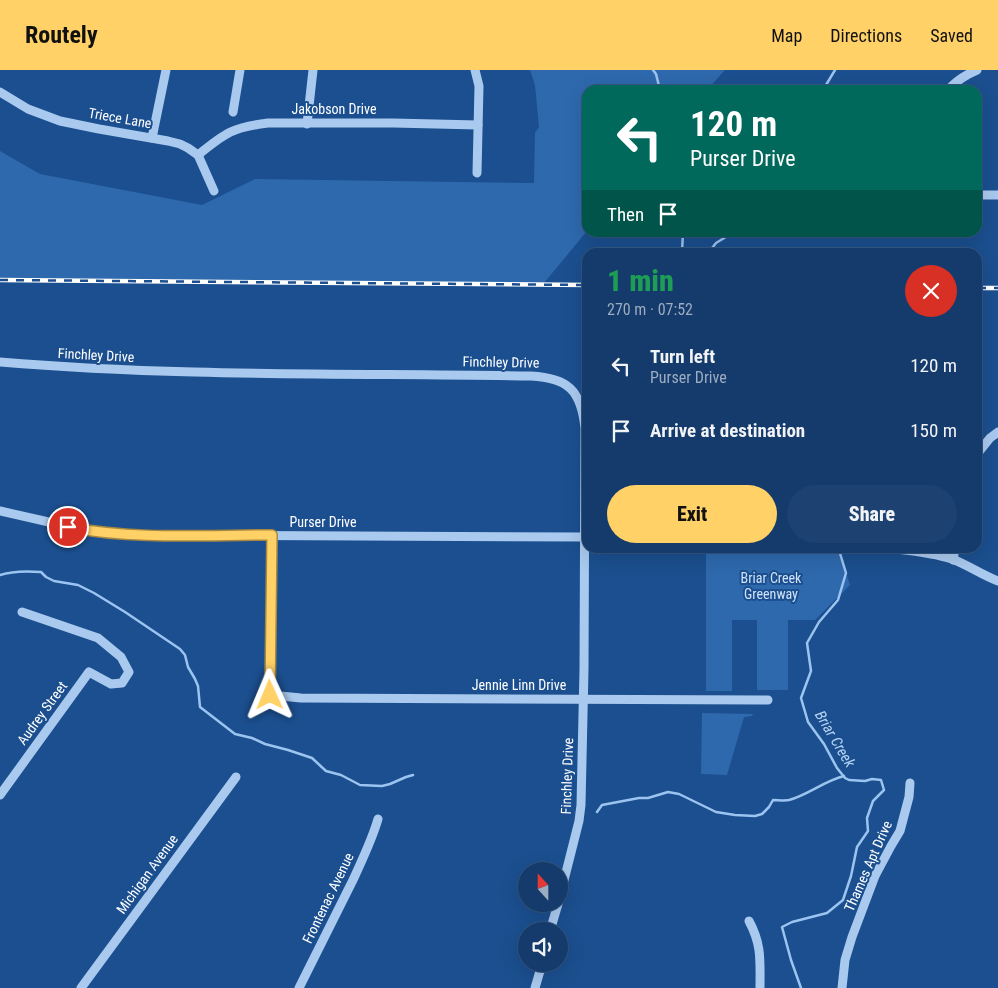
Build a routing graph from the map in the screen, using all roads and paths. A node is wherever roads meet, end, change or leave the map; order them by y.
1 (166, 70) edge
2 (240, 70) edge
3 (313, 70) edge
4 (474, 70) edge
5 (977, 70) edge
6 (952, 85) edge
7 (0, 92) edge
8 (232, 112) dead end
9 (307, 124) junction
10 (478, 125) junction
11 (152, 138) junction
12 (198, 155) junction
13 (477, 174) dead end
14 (214, 192) dead end
15 (982, 195) edge
16 (998, 195) edge
17 (0, 362) edge
18 (582, 408) edge
19 (998, 432) edge
20 (982, 448) edge
21 (0, 511) edge
22 (272, 535) junction
23 (582, 537) edge
24 (586, 553) edge
25 (926, 553) edge
26 (954, 553) edge
27 (953, 560) junction
28 (998, 581) edge
29 (22, 612) dead end
30 (583, 700) junction
31 (768, 700) dead end
32 (236, 776) dead end
33 (910, 783) dead end
34 (0, 795) edge
35 (378, 819) dead end
36 (568, 863) edge
37 (749, 921) dead end
38 (540, 972) edge
39 (80, 988) edge
40 (299, 988) edge
41 (535, 988) edge
42 (760, 988) edge
43 (842, 988) edge

1 - 11 street
2 - 8 street
3 - 9 street
4 - 10 street
5 - 6 street
7 - 11 street, Triece Lane
9 - 10 street, Jakobson Drive
9 - 12 street, Jakobson Drive
10 - 13 street
11 - 12 street, Triece Lane
12 - 14 street
15 - 16 street
17 - 18 street, Finchley Drive
19 - 20 street
21 - 22 street, Purser Drive
22 - 23 street, Purser Drive
22 - 30 street, Jennie Linn Drive
24 - 30 street, Finchley Drive
25 - 27 street
26 - 27 street
27 - 28 street
29 - 34 street, Audrey Street
30 - 31 street, Jennie Linn Drive
30 - 36 street, Finchley Drive
32 - 39 street, Michigan Avenue
33 - 43 street, Thames Apt Drive
35 - 40 street, Frontenac Avenue
37 - 42 street
38 - 41 street

